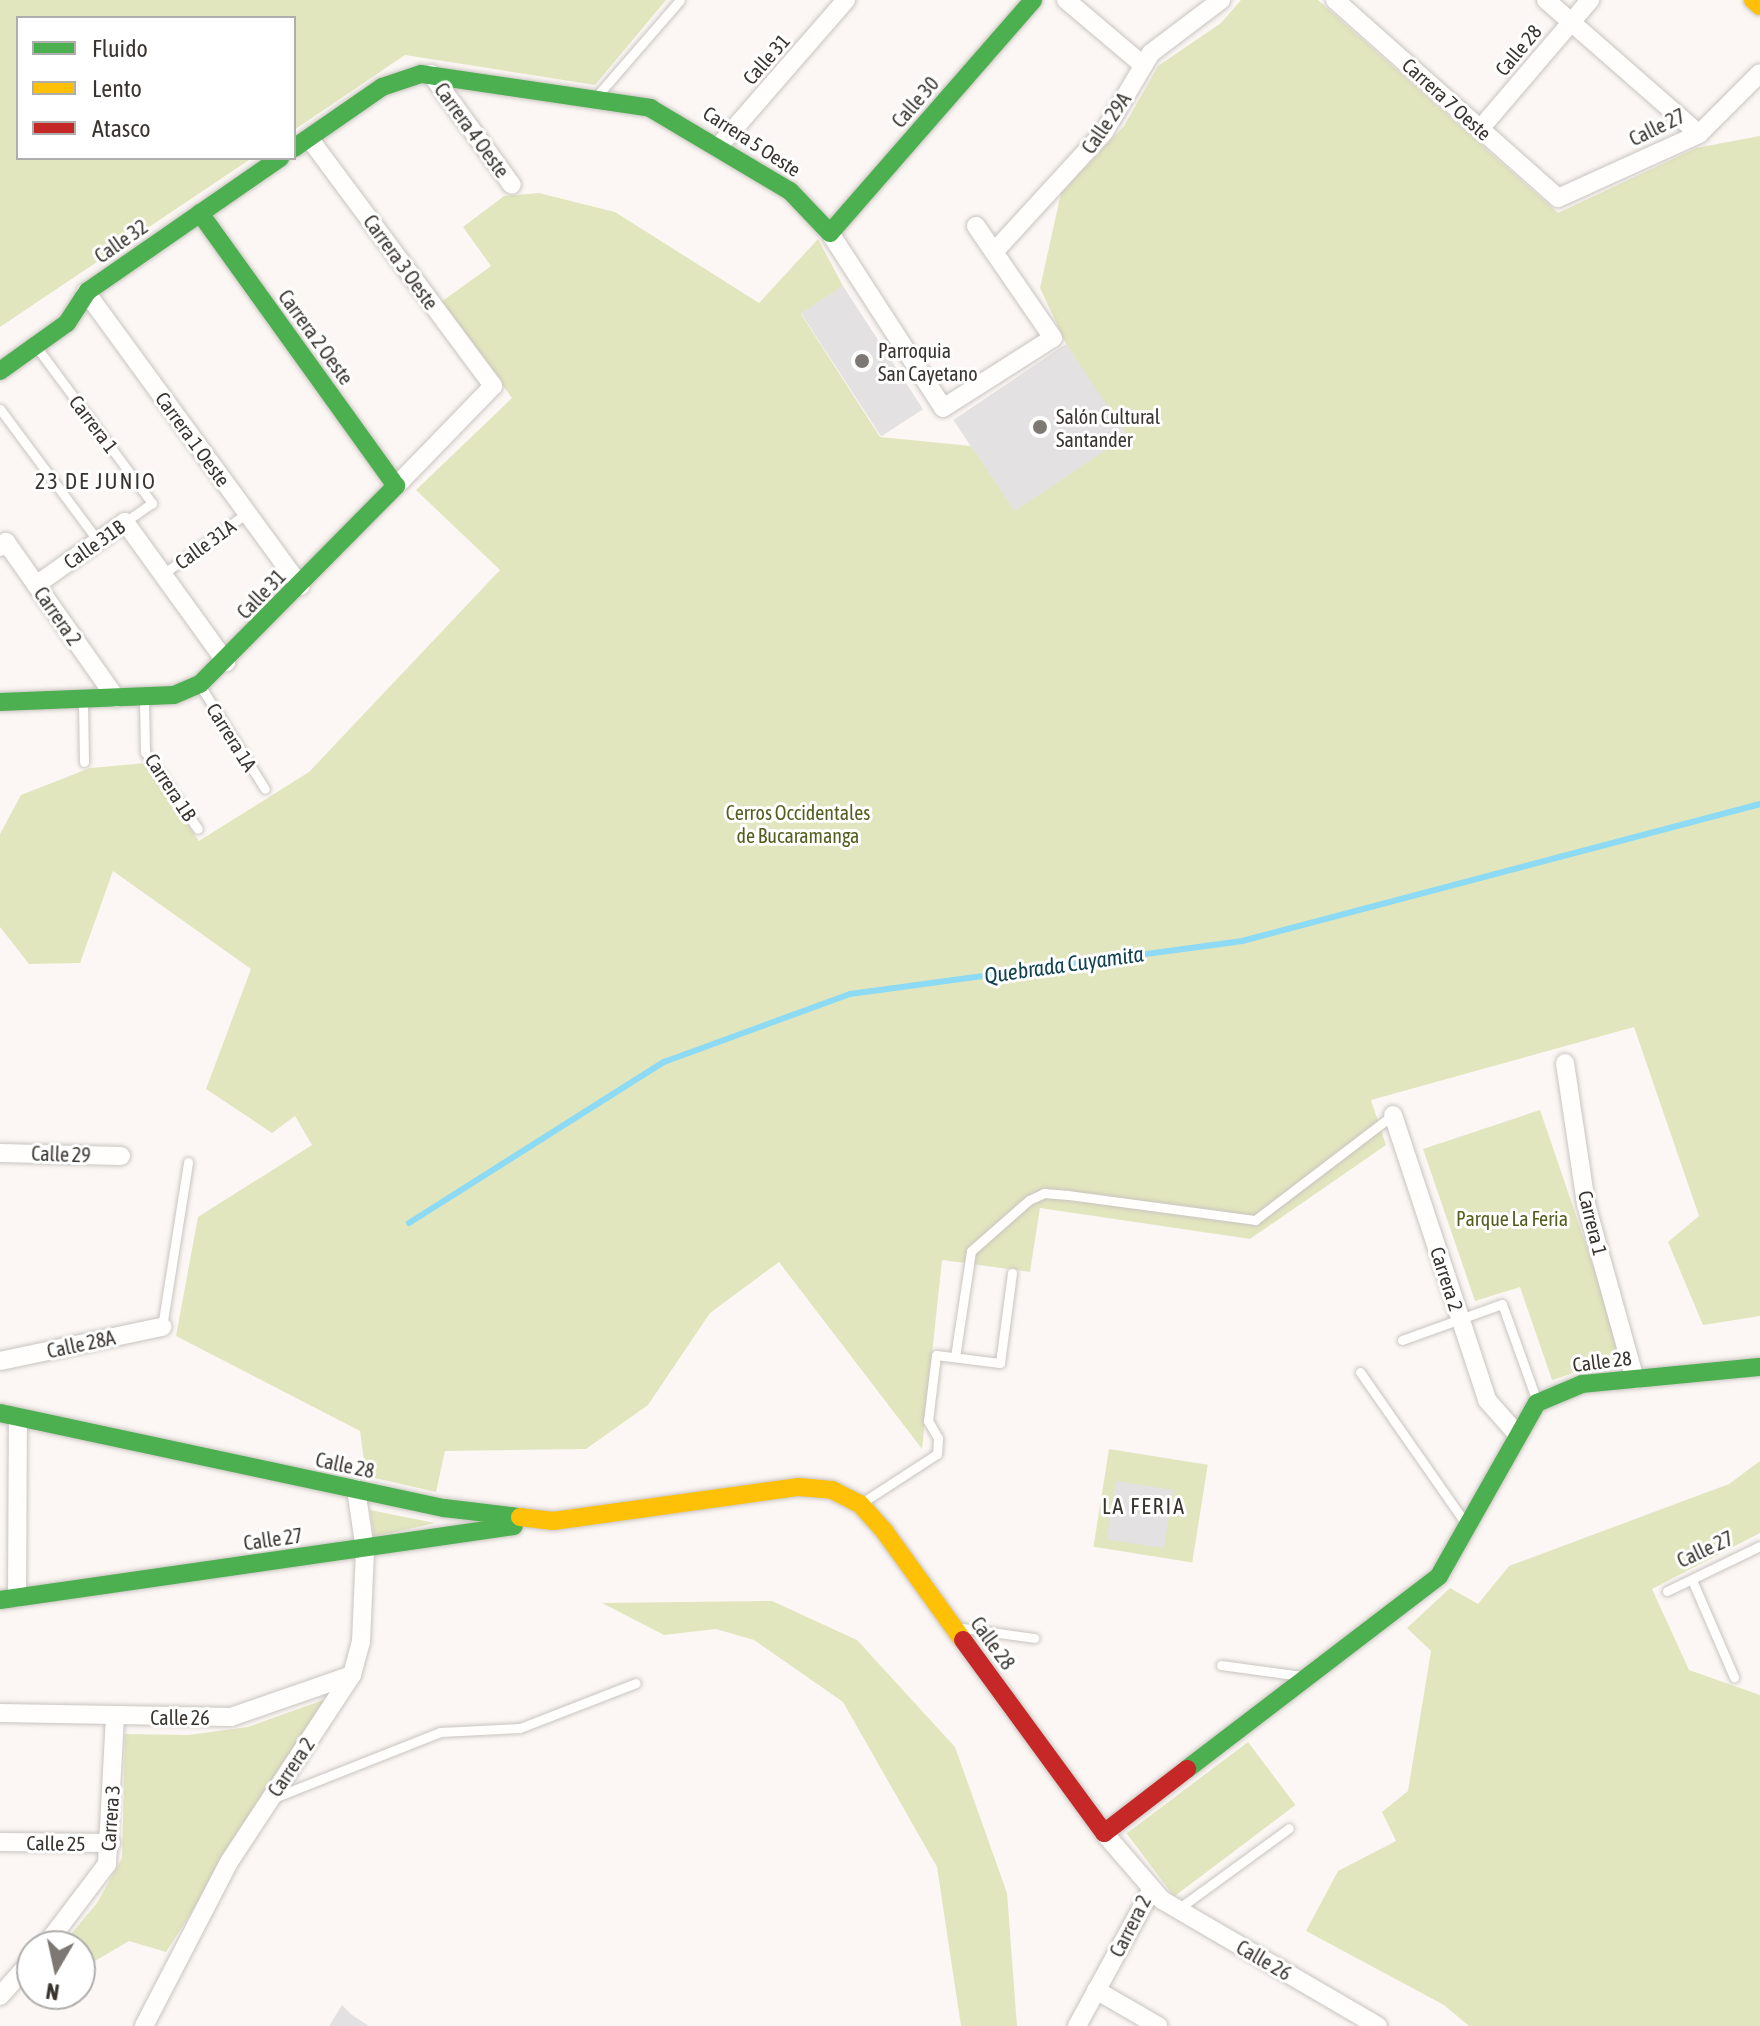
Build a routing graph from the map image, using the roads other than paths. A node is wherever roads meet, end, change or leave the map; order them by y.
1 (680, 0) edge
2 (846, 0) edge
3 (1033, 0) edge
4 (1066, 0) edge
5 (1221, 0) edge
6 (1335, 0) edge
7 (1546, 0) edge
8 (1590, 0) edge
9 (1753, 0) edge
10 (1760, 6) edge
11 (1571, 22) junction
12 (1143, 65) junction
13 (1760, 73) edge
14 (431, 74) junction
15 (594, 100) junction
16 (1480, 129) junction
17 (1699, 134) junction
18 (302, 143) edge
19 (719, 146) junction
20 (277, 160) edge
21 (512, 185) dead end
22 (1558, 198) joint
23 (200, 213) junction
24 (976, 226) dead end
25 (830, 233) junction
26 (994, 252) junction
27 (86, 292) junction
28 (36, 346) junction
29 (0, 371) edge
30 (493, 386) joint
31 (0, 409) edge
32 (396, 486) junction
33 (152, 503) joint
34 (247, 513) junction
35 (125, 522) junction
36 (2, 541) edge
37 (98, 541) junction
38 (163, 574) junction
39 (36, 585) junction
40 (300, 586) junction
41 (226, 662) junction
42 (200, 684) junction
43 (144, 697) junction
44 (116, 698) junction
45 (83, 699) junction
46 (0, 702) edge
47 (84, 762) dead end
48 (265, 789) dead end
49 (198, 829) dead end
50 (1565, 1063) dead end
51 (1393, 1115) joint
52 (0, 1153) edge
53 (121, 1156) dead end
54 (188, 1162) dead end
55 (1012, 1273) dead end
56 (1460, 1319) junction
57 (162, 1327) joint
58 (1402, 1340) dead end
59 (955, 1357) junction
60 (0, 1361) edge
61 (1760, 1367) edge
62 (1360, 1372) dead end
63 (1635, 1379) junction
64 (1537, 1403) junction
65 (9, 1415) edge
66 (1517, 1434) junction
67 (356, 1489) junction
68 (860, 1504) junction
69 (553, 1521) junction
70 (1468, 1528) junction
71 (1760, 1546) edge
72 (364, 1548) junction
73 (1692, 1580) junction
74 (1667, 1591) dead end
75 (8, 1599) edge
76 (954, 1627) junction
77 (1034, 1638) dead end
78 (1221, 1665) dead end
79 (352, 1675) junction
80 (1310, 1677) junction
81 (1734, 1677) dead end
82 (636, 1683) dead end
83 (0, 1713) edge
84 (115, 1716) junction
85 (268, 1800) junction
86 (1289, 1828) dead end
87 (1104, 1833) junction
88 (0, 1842) edge
89 (111, 1843) junction
90 (1151, 1891) junction
91 (1178, 1909) junction
92 (58, 1930) edge
93 (16, 1978) edge
94 (1096, 1990) junction
95 (0, 1996) edge
96 (144, 2026) edge
97 (1077, 2026) edge
98 (1158, 2026) edge
99 (1378, 2026) edge

1 - 15 lane
2 - 19 street, Calle 31
3 - 25 street, Calle 30
4 - 12 street
5 - 12 street, Calle 29A
6 - 16 street, Carrera 7 Oeste
7 - 11 street
8 - 11 street, Calle 28
9 - 10 street
11 - 16 street, Calle 28
11 - 17 street
12 - 26 street, Calle 29A
13 - 17 street, Calle 27
14 - 15 street, Carrera 5 Oeste
14 - 18 street
14 - 21 street, Carrera 4 Oeste
15 - 19 street, Carrera 5 Oeste
16 - 22 street, Carrera 7 Oeste
17 - 22 street, Calle 27
18 - 30 street, Carrera 3 Oeste
19 - 25 street, Carrera 5 Oeste
20 - 23 street, Calle 32
23 - 27 street, Calle 32
23 - 32 street, Carrera 2 Oeste
24 - 26 street
25 - 26 street, Carrera 5 Oeste
27 - 28 street, Calle 32
27 - 34 street, Carrera 1 Oeste
28 - 29 street, Calle 32
28 - 33 lane, Carrera 1
30 - 32 street, Calle 31
31 - 37 lane
32 - 40 street, Calle 31
33 - 35 lane, Calle 31B
34 - 38 lane, Calle 31A
34 - 40 street, Carrera 1 Oeste
35 - 37 street, Calle 31B
35 - 38 street
36 - 39 street, Carrera 2
37 - 39 street, Calle 31B
38 - 41 street
39 - 44 street, Carrera 2
40 - 41 street, Calle 31
41 - 42 street, Calle 31
42 - 43 street, Calle 31
42 - 48 lane, Carrera 1A
43 - 44 street, Calle 31
43 - 49 lane, Carrera 1B
44 - 45 street, Calle 31
45 - 46 street, Calle 31
45 - 47 lane
50 - 63 street, Carrera 1
51 - 56 street, Carrera 2
51 - 59 lane
52 - 53 street, Calle 29
54 - 57 lane
55 - 59 lane
56 - 58 lane
56 - 64 lane
56 - 66 street, Carrera 2
57 - 60 street, Calle 28A
59 - 68 lane
61 - 63 street, Calle 28
62 - 70 lane
63 - 64 street, Calle 28
64 - 66 street
65 - 67 street, Calle 28
65 - 75 street
66 - 70 street
67 - 69 street, Calle 28
67 - 72 street, Carrera 2
68 - 69 street, Calle 28
68 - 76 street, Calle 28
69 - 72 street, Calle 27
70 - 80 street
71 - 73 lane, Calle 27
72 - 75 street, Calle 27
72 - 79 street, Carrera 2
73 - 74 lane, Calle 27
73 - 81 lane
76 - 77 lane
76 - 87 street, Calle 28
78 - 80 lane
79 - 84 street, Calle 26
79 - 85 street, Carrera 2
80 - 87 street
82 - 85 lane
83 - 84 street, Calle 26
84 - 89 street, Carrera 3
85 - 96 street, Carrera 2
86 - 91 lane, Carrera 2
87 - 90 street, Carrera 2
88 - 89 street, Calle 25
89 - 92 street, Carrera 3
90 - 91 street, Calle 26
90 - 94 street, Carrera 2
91 - 99 street, Calle 26
93 - 95 street
94 - 97 street, Carrera 2
94 - 98 street

